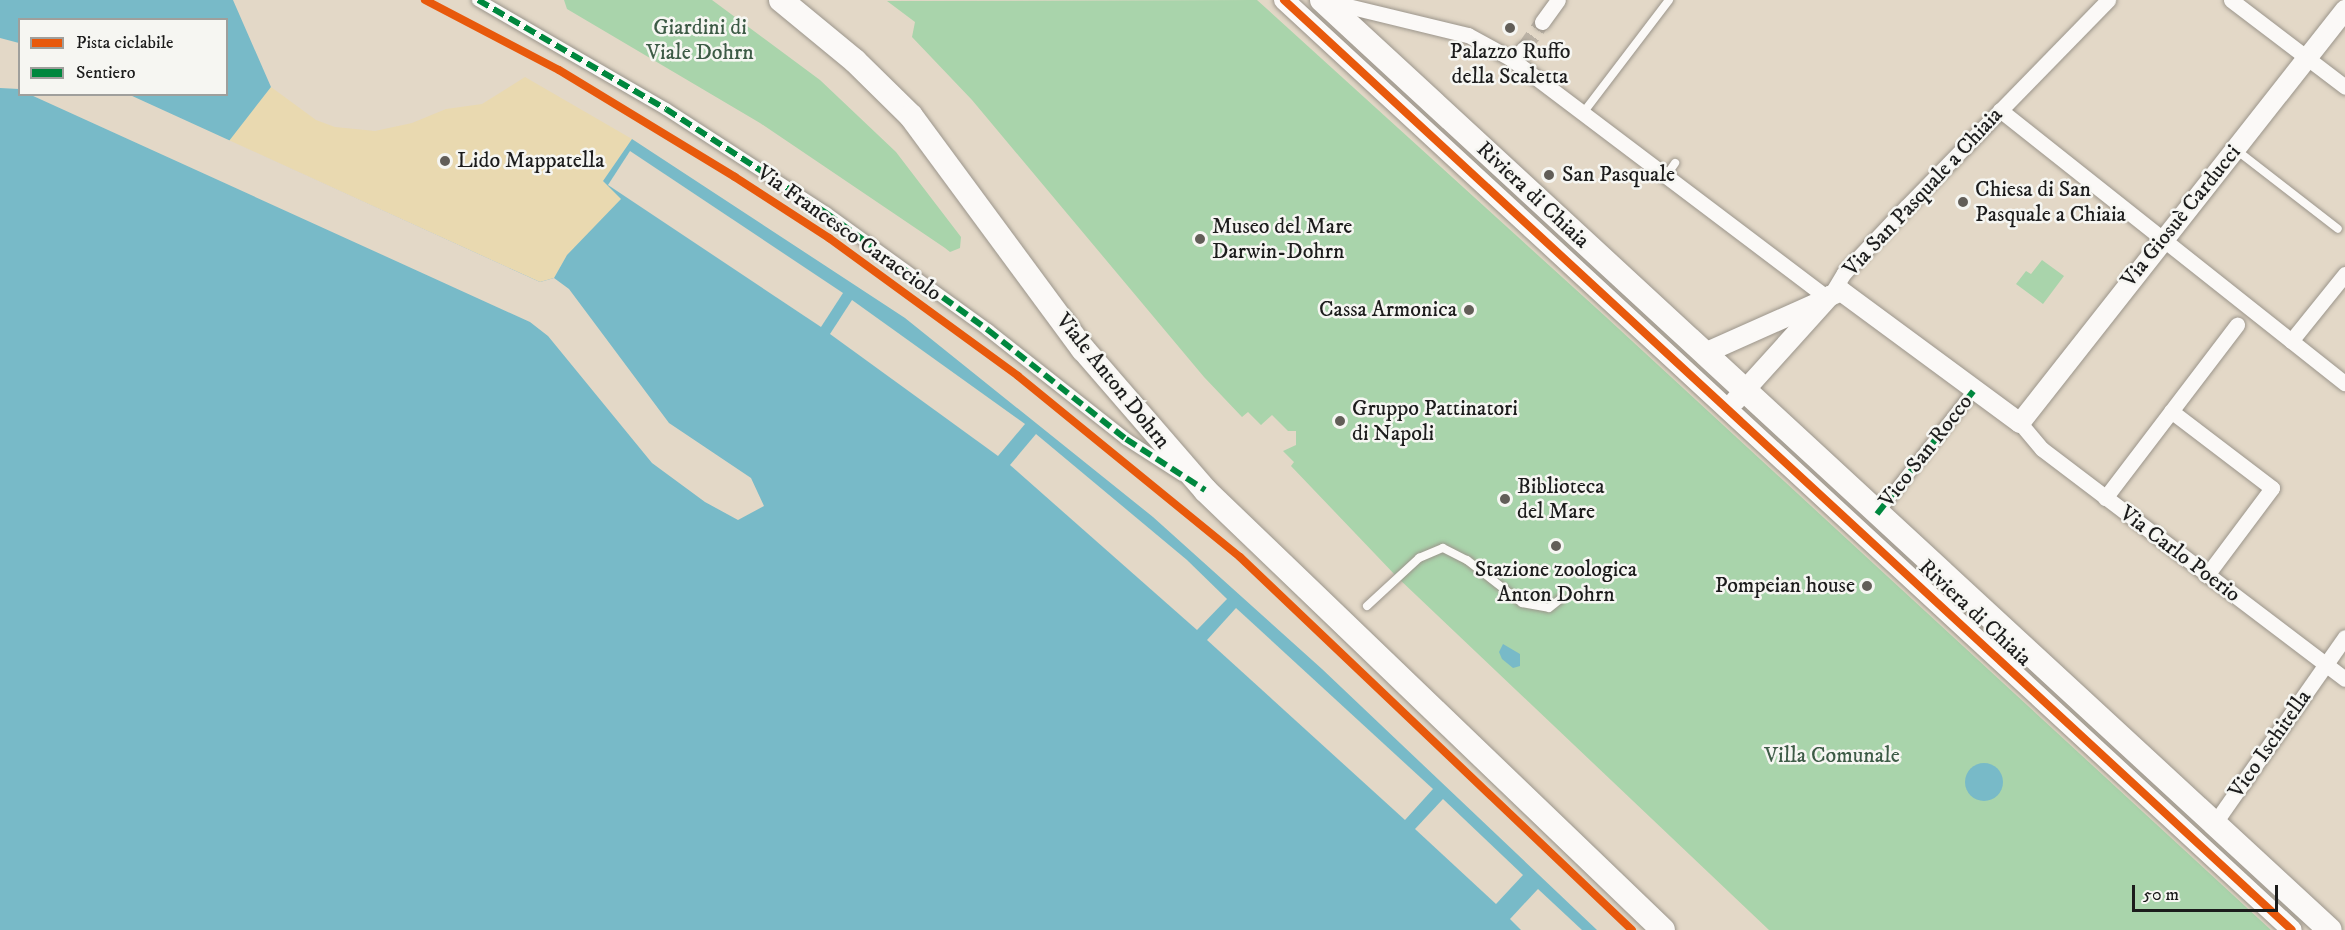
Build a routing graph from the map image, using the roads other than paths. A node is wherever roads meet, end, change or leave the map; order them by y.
1 (477, 0) edge
2 (780, 0) edge
3 (1284, 0) edge
4 (1323, 0) edge
5 (1558, 0) edge
6 (1669, 0) edge
7 (2108, 0) edge
8 (2231, 0) edge
9 (2345, 10) edge
10 (1542, 22) tunnel mouth
11 (1524, 48) tunnel mouth
12 (2307, 58) junction
13 (1514, 61) junction
14 (2345, 87) edge
15 (2000, 110) junction
16 (1583, 113) junction
17 (2235, 149) junction
18 (2338, 230) dead end
19 (2163, 240) junction
20 (2345, 274) edge
21 (1829, 297) junction
22 (2237, 324) dead end
23 (2291, 341) junction
24 (1705, 353) junction
25 (2345, 383) edge
26 (1975, 389) junction
27 (1744, 390) junction
28 (2171, 411) junction
29 (1731, 413) junction
30 (2020, 423) junction
31 (1204, 490) junction
32 (2105, 498) junction
33 (1877, 513) junction
34 (2207, 575) junction
35 (1562, 598) dead end
36 (1367, 606) dead end
37 (2345, 637) edge
38 (2325, 664) junction
39 (2345, 679) edge
40 (2214, 824) junction
41 (1664, 930) edge
42 (2292, 930) edge
43 (2330, 930) edge

1 - 31 street, Via Francesco Caracciolo
2 - 31 main road, Viale Anton Dohrn
3 - 29 street, Riviera di Chiaia
4 - 13 street
4 - 24 main road, Riviera di Chiaia
5 - 10 street
6 - 16 lane
7 - 15 street, Via San Pasquale a Chiaia
8 - 12 street
9 - 12 street, Via Giosuè Carducci
11 - 13 street
12 - 14 street
12 - 17 street, Via Giosuè Carducci
13 - 16 street
15 - 19 street
15 - 21 street, Via San Pasquale a Chiaia
16 - 21 street
17 - 18 lane
17 - 19 street, Via Giosuè Carducci
19 - 23 street
19 - 30 street, Via Giosuè Carducci
20 - 23 street
21 - 24 street
21 - 26 street
21 - 27 street, Via San Pasquale a Chiaia
22 - 28 street
23 - 25 street
24 - 27 main road, Riviera di Chiaia
26 - 30 street
26 - 33 street, Vico San Rocco
27 - 29 street
27 - 33 main road, Riviera di Chiaia
28 - 32 street
28 - 34 street
29 - 42 street, Riviera di Chiaia
30 - 32 street, Via Carlo Poerio
31 - 41 main road, Viale Anton Dohrn
32 - 34 street, Via Carlo Poerio
33 - 40 main road, Riviera di Chiaia
34 - 38 street, Via Carlo Poerio
35 - 36 lane
37 - 38 street, Vico Ischitella
38 - 39 street, Via Carlo Poerio
38 - 40 street, Vico Ischitella
40 - 43 main road, Riviera di Chiaia

